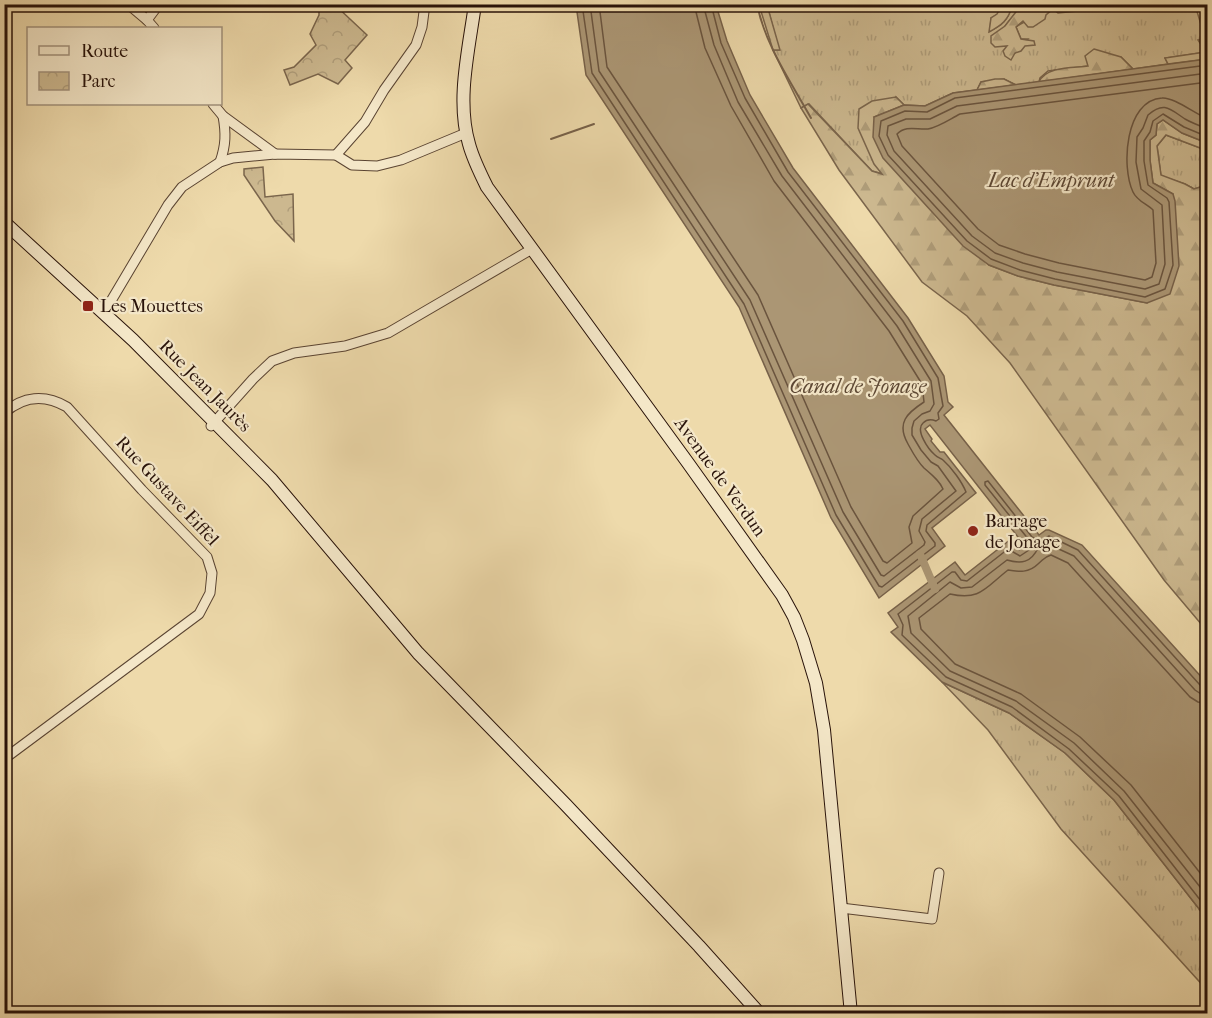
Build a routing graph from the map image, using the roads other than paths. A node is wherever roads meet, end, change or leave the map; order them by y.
1 (128, 4) edge
2 (159, 4) edge
3 (425, 4) edge
4 (475, 4) edge
5 (147, 20) junction
6 (153, 27) edge
7 (214, 105) edge
8 (223, 116) junction
9 (466, 133) junction
10 (275, 154) junction
11 (336, 155) junction
12 (220, 162) junction
13 (4, 222) edge
14 (532, 249) junction
15 (103, 311) junction
16 (4, 413) edge
17 (213, 423) junction
18 (4, 759) edge
19 (939, 873) dead end
20 (841, 908) junction
21 (760, 1014) edge
22 (851, 1014) edge

1 - 5 street
2 - 5 street
3 - 11 street
4 - 9 main road, Avenue de Verdun
5 - 6 street
7 - 8 street
8 - 10 street
8 - 12 street
9 - 11 street
9 - 14 main road, Avenue de Verdun
10 - 11 street
10 - 12 street
12 - 15 street
13 - 15 main road, Rue Jean Jaurès
14 - 17 street
14 - 20 main road, Avenue de Verdun
15 - 17 main road, Rue Jean Jaurès
16 - 18 street, Rue Gustave Eiffel
17 - 21 main road, Rue Jean Jaurès
19 - 20 street
20 - 22 main road, Avenue de Verdun

